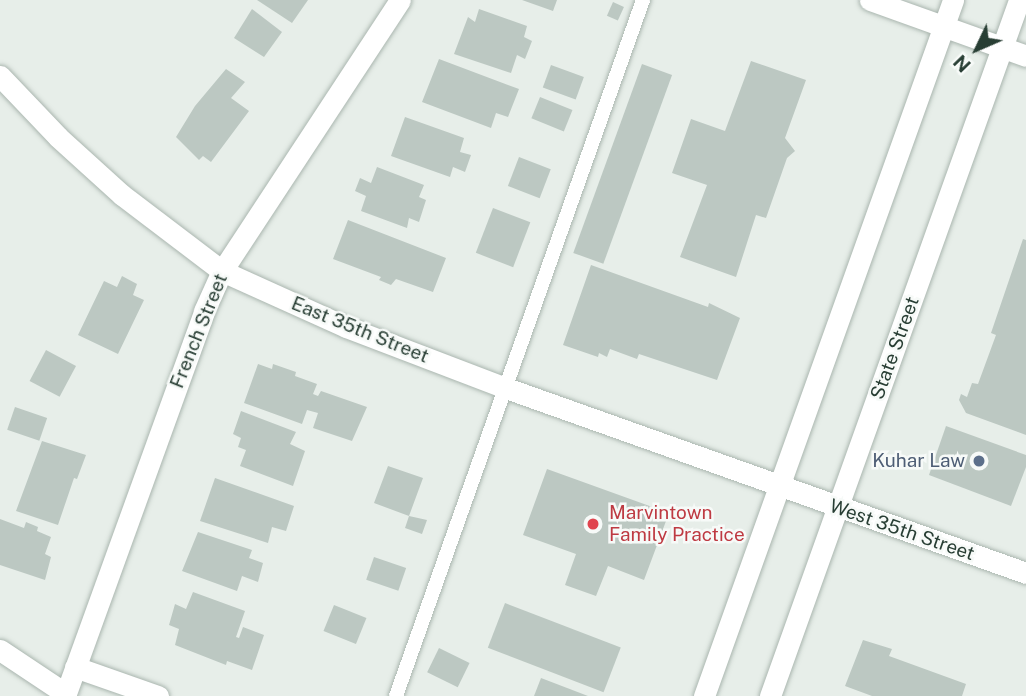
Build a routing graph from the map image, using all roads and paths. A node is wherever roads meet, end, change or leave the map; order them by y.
1 (400, 0) edge
2 (643, 0) edge
3 (870, 0) edge
4 (953, 0) edge
5 (1019, 0) edge
6 (944, 26) junction
7 (1003, 48) junction
8 (1026, 56) edge
9 (0, 76) edge
10 (222, 271) junction
11 (506, 388) junction
12 (779, 486) junction
13 (838, 508) junction
14 (1026, 573) edge
15 (0, 650) edge
16 (75, 667) junction
17 (65, 695) edge
18 (158, 696) edge
19 (396, 696) edge
20 (704, 696) edge
21 (770, 696) edge

1 - 10 street, French Street
2 - 11 lane
3 - 6 street
4 - 6 street
5 - 7 street, State Street
6 - 7 street
6 - 12 street
7 - 8 street
7 - 13 street, State Street
9 - 10 street, East 35th Street
10 - 11 street, East 35th Street
10 - 16 street, French Street
11 - 12 street, East 35th Street
11 - 19 lane
12 - 13 street, West 35th Street
12 - 20 street
13 - 14 street, West 35th Street
13 - 21 street, State Street
15 - 17 street
16 - 17 street, French Street
16 - 18 street

